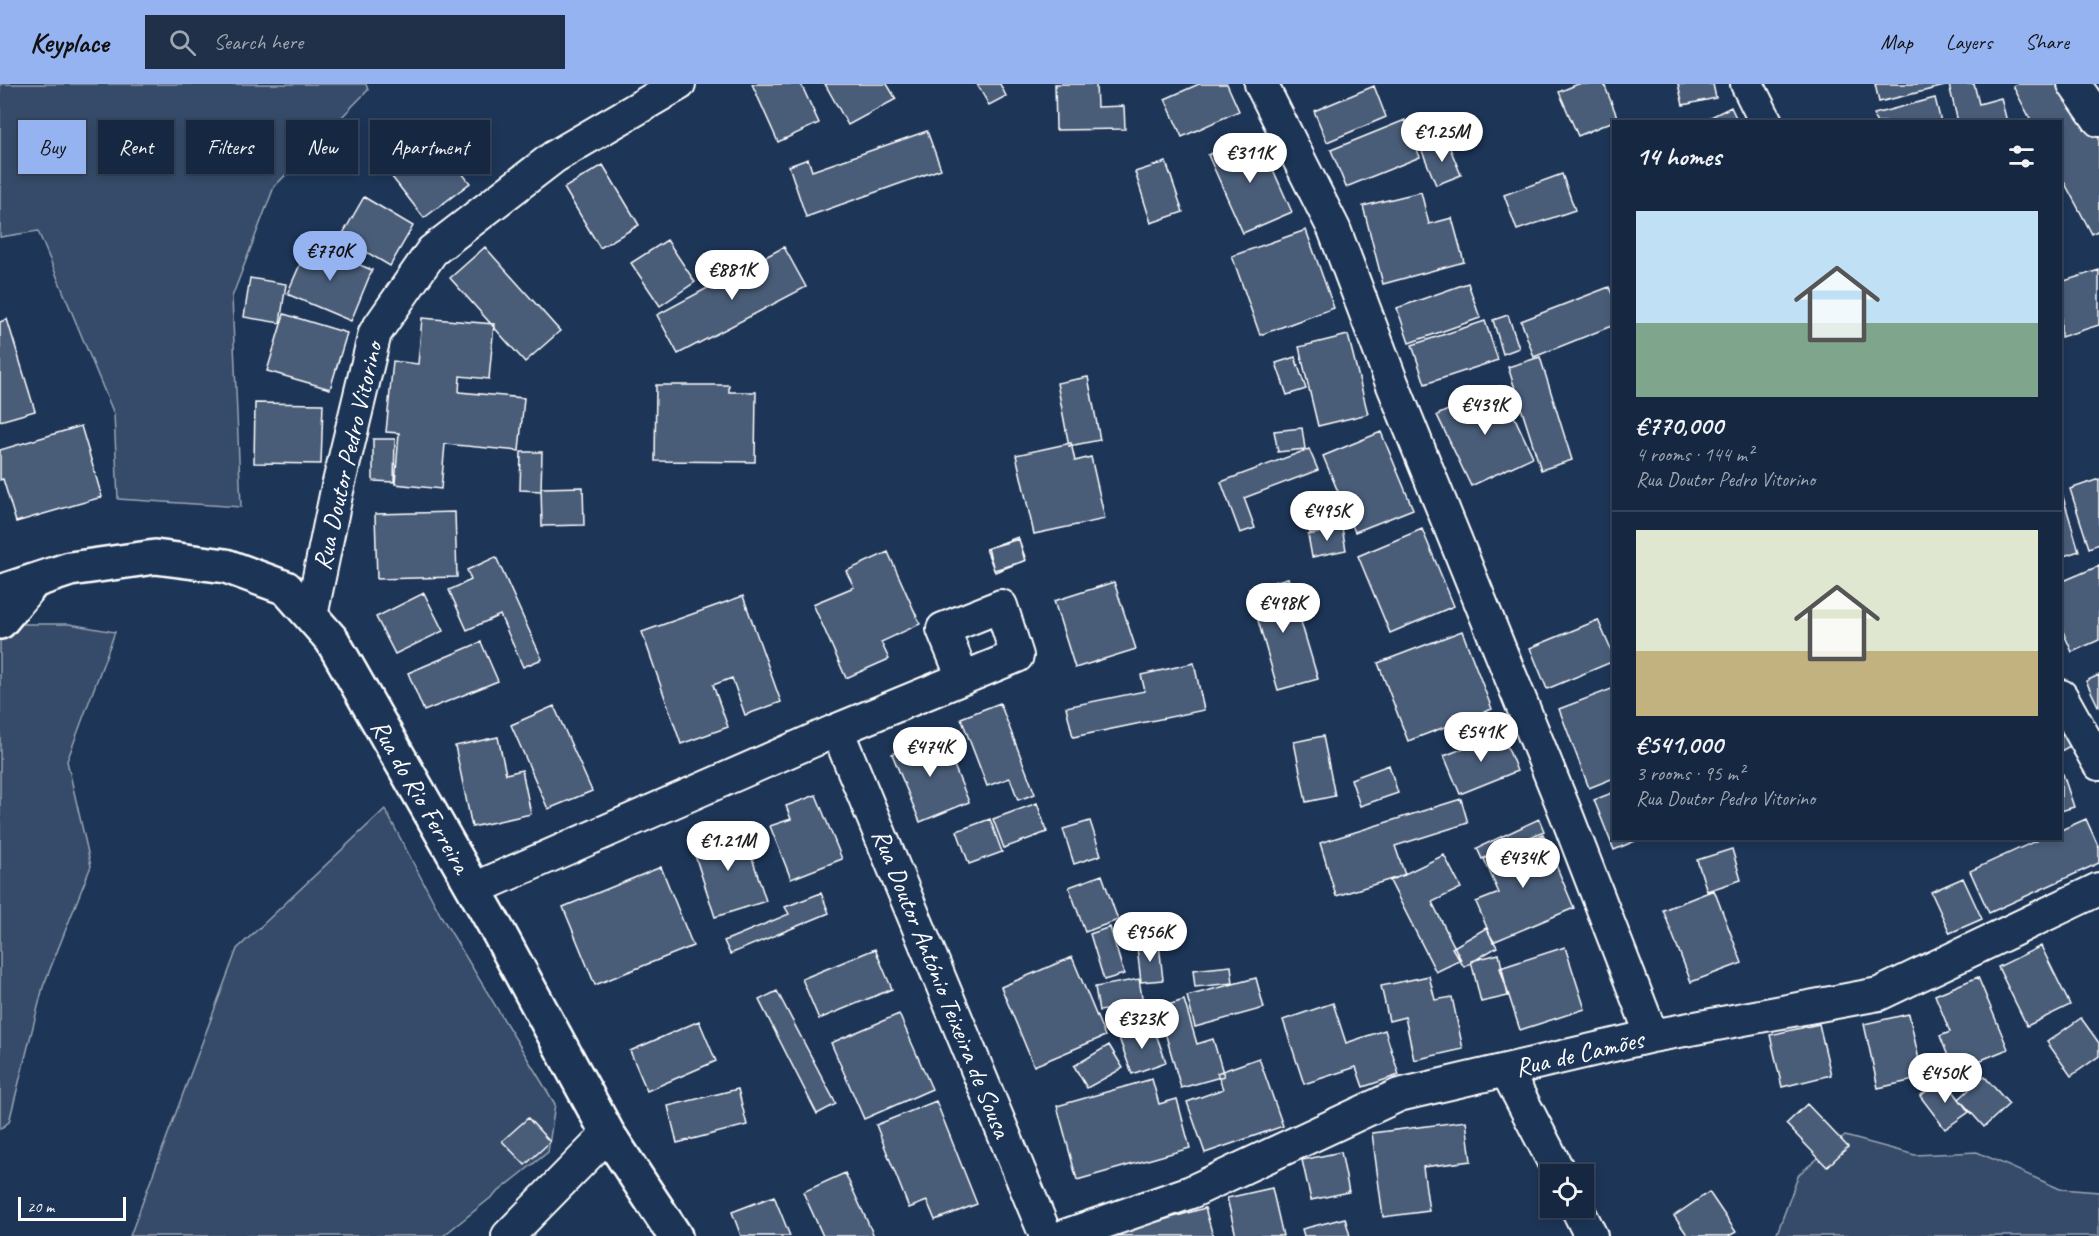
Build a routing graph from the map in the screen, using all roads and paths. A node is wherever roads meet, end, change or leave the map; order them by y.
1 (679, 84) edge
2 (1261, 84) edge
3 (1748, 84) edge
4 (2074, 84) edge
5 (1765, 120) edge
6 (2099, 120) edge
7 (34, 581) junction
8 (0, 592) edge
9 (311, 616) junction
10 (0, 622) edge
11 (963, 678) dead end
12 (2062, 698) edge
13 (837, 730) junction
14 (2099, 764) edge
15 (474, 889) junction
16 (2099, 889) edge
17 (1652, 1036) junction
18 (1506, 1070) junction
19 (608, 1134) junction
20 (1555, 1164) edge
21 (1581, 1218) edge
22 (508, 1236) edge
23 (675, 1236) edge
24 (1046, 1236) edge
25 (1064, 1236) edge
26 (1591, 1236) edge

1 - 9 street, Rua Doutor Pedro Vitorino
2 - 17 street
3 - 5 street
4 - 6 street
7 - 8 street, Rua do Rio Ferreira
7 - 9 street, Rua do Rio Ferreira
7 - 10 street
9 - 15 street, Rua do Rio Ferreira
11 - 13 street
12 - 14 street
13 - 15 street
13 - 24 street, Rua Doutor António Teixeira de Sousa
15 - 19 street, Rua do Rio Ferreira
16 - 17 street, Rua de Camões
17 - 18 street, Rua de Camões
18 - 20 street
18 - 25 street, Rua de Camões
19 - 22 street
19 - 23 street, Rua do Rio Ferreira
21 - 26 street

